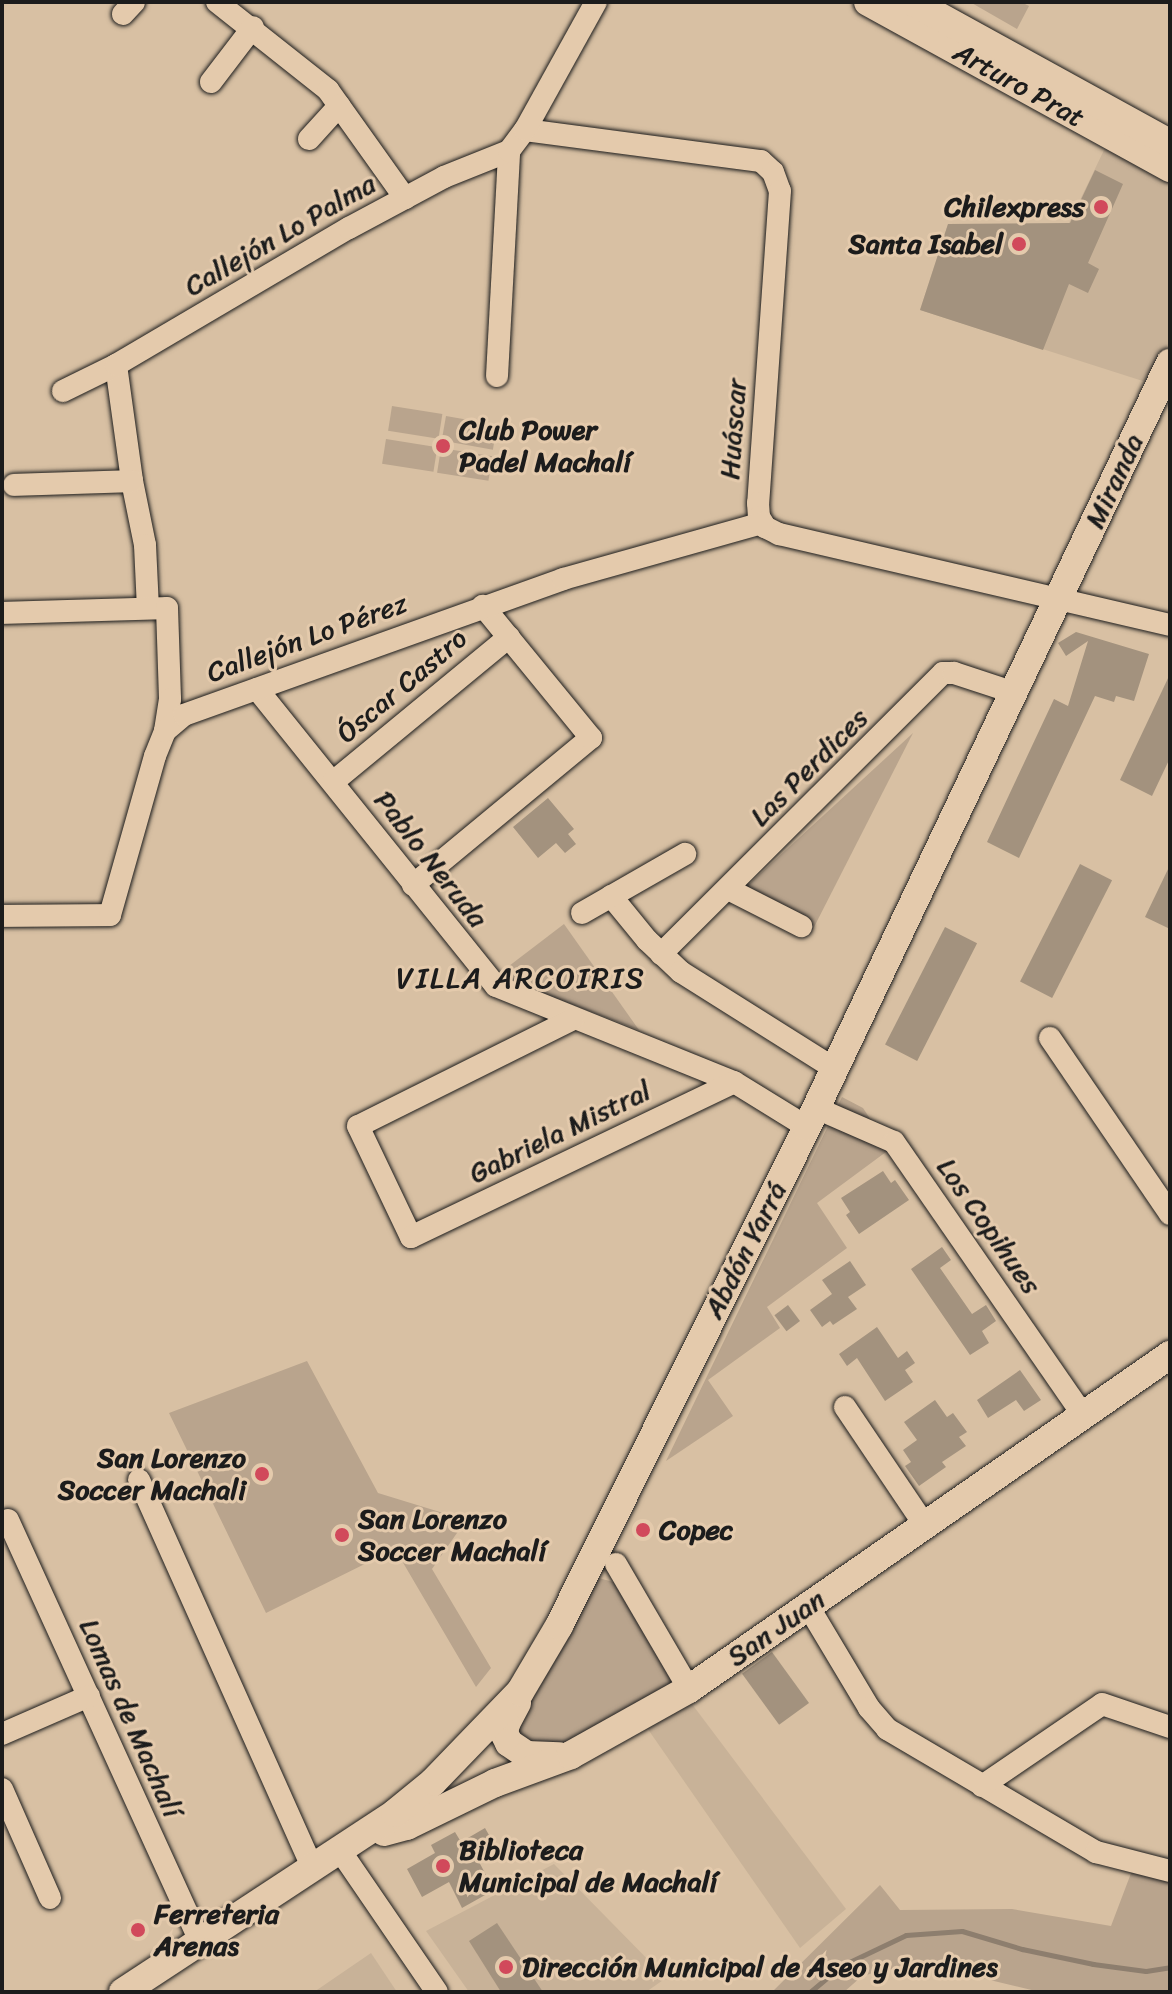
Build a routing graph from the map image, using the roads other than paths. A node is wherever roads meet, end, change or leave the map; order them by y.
1 (217, 2) edge
2 (596, 2) edge
3 (868, 2) edge
4 (913, 2) edge
5 (253, 27) junction
6 (211, 82) dead end
7 (339, 106) junction
8 (525, 130) junction
9 (309, 139) dead end
10 (1170, 143) edge
11 (509, 151) junction
12 (1170, 168) edge
13 (405, 198) junction
14 (1170, 363) edge
15 (116, 365) junction
16 (497, 376) dead end
17 (63, 391) dead end
18 (132, 481) junction
19 (14, 485) dead end
20 (762, 523) junction
21 (1059, 599) junction
22 (483, 606) junction
23 (148, 608) junction
24 (2, 613) edge
25 (1170, 625) edge
26 (509, 637) junction
27 (257, 689) junction
28 (1015, 693) junction
29 (165, 731) junction
30 (333, 782) junction
31 (685, 854) dead end
32 (413, 885) junction
33 (730, 890) junction
34 (611, 896) junction
35 (582, 913) dead end
36 (2, 916) edge
37 (801, 926) dead end
38 (661, 954) junction
39 (573, 1019) junction
40 (1050, 1038) dead end
41 (835, 1069) junction
42 (734, 1082) junction
43 (812, 1118) junction
44 (1170, 1214) edge
45 (1170, 1355) edge
46 (845, 1407) dead end
47 (1082, 1414) junction
48 (139, 1480) dead end
49 (8, 1520) dead end
50 (924, 1524) junction
51 (616, 1564) dead end
52 (808, 1606) junction
53 (689, 1689) junction
54 (520, 1692) junction
55 (89, 1696) junction
56 (1170, 1727) edge
57 (2, 1734) edge
58 (571, 1755) junction
59 (982, 1786) junction
60 (2, 1789) edge
61 (344, 1845) junction
62 (312, 1866) junction
63 (1170, 1871) edge
64 (50, 1898) dead end
65 (200, 1941) junction
66 (123, 1992) edge
67 (437, 1992) edge

1 - 5 street
2 - 8 street
3 - 12 main road, Arturo Prat
4 - 10 main road, Arturo Prat
5 - 6 street
5 - 7 street
7 - 9 street
7 - 13 street
8 - 11 street
8 - 20 street, Huáscar
11 - 13 street, Callejón Lo Palma
11 - 16 street
13 - 15 street, Callejón Lo Palma
14 - 21 main road, Miranda
15 - 17 street, Callejón Lo Palma
15 - 18 street
18 - 19 street
18 - 23 street
20 - 21 street
20 - 22 street, Callejón Lo Pérez
21 - 25 street
21 - 28 main road, Abdón Yarrá
22 - 26 street
22 - 27 street, Callejón Lo Pérez
23 - 24 street
23 - 29 street
26 - 30 street, Óscar Castro
26 - 32 street
27 - 29 street, Callejón Lo Pérez
27 - 30 street, Pablo Neruda
28 - 33 street, Las Perdices
28 - 41 main road, Abdón Yarrá
29 - 36 street
30 - 32 street, Pablo Neruda
31 - 34 street
32 - 39 street, Pablo Neruda
33 - 37 street
33 - 38 street, Las Perdices
34 - 35 street
34 - 38 street
38 - 41 street
39 - 42 street, Pablo Neruda
39 - 42 street, Gabriela Mistral
40 - 44 street
41 - 43 main road, Abdón Yarrá
42 - 43 street, Pablo Neruda
43 - 47 street, Los Copihues
43 - 54 main road, Abdón Yarrá
45 - 47 main road, San Juan
46 - 50 street
47 - 50 main road, San Juan
48 - 62 street
49 - 55 street, Lomas de Machalí
50 - 52 main road, San Juan
51 - 53 street
52 - 53 main road, San Juan
52 - 59 street
53 - 58 main road, San Juan
54 - 58 main road
54 - 61 main road, Abdón Yarrá
55 - 57 street
55 - 65 street, Lomas de Machalí
56 - 59 street
58 - 61 main road, San Juan
59 - 63 street
60 - 64 street
61 - 62 main road, Abdón Yarrá
61 - 67 street
62 - 65 main road, Abdón Yarrá
65 - 66 main road, Abdón Yarrá

